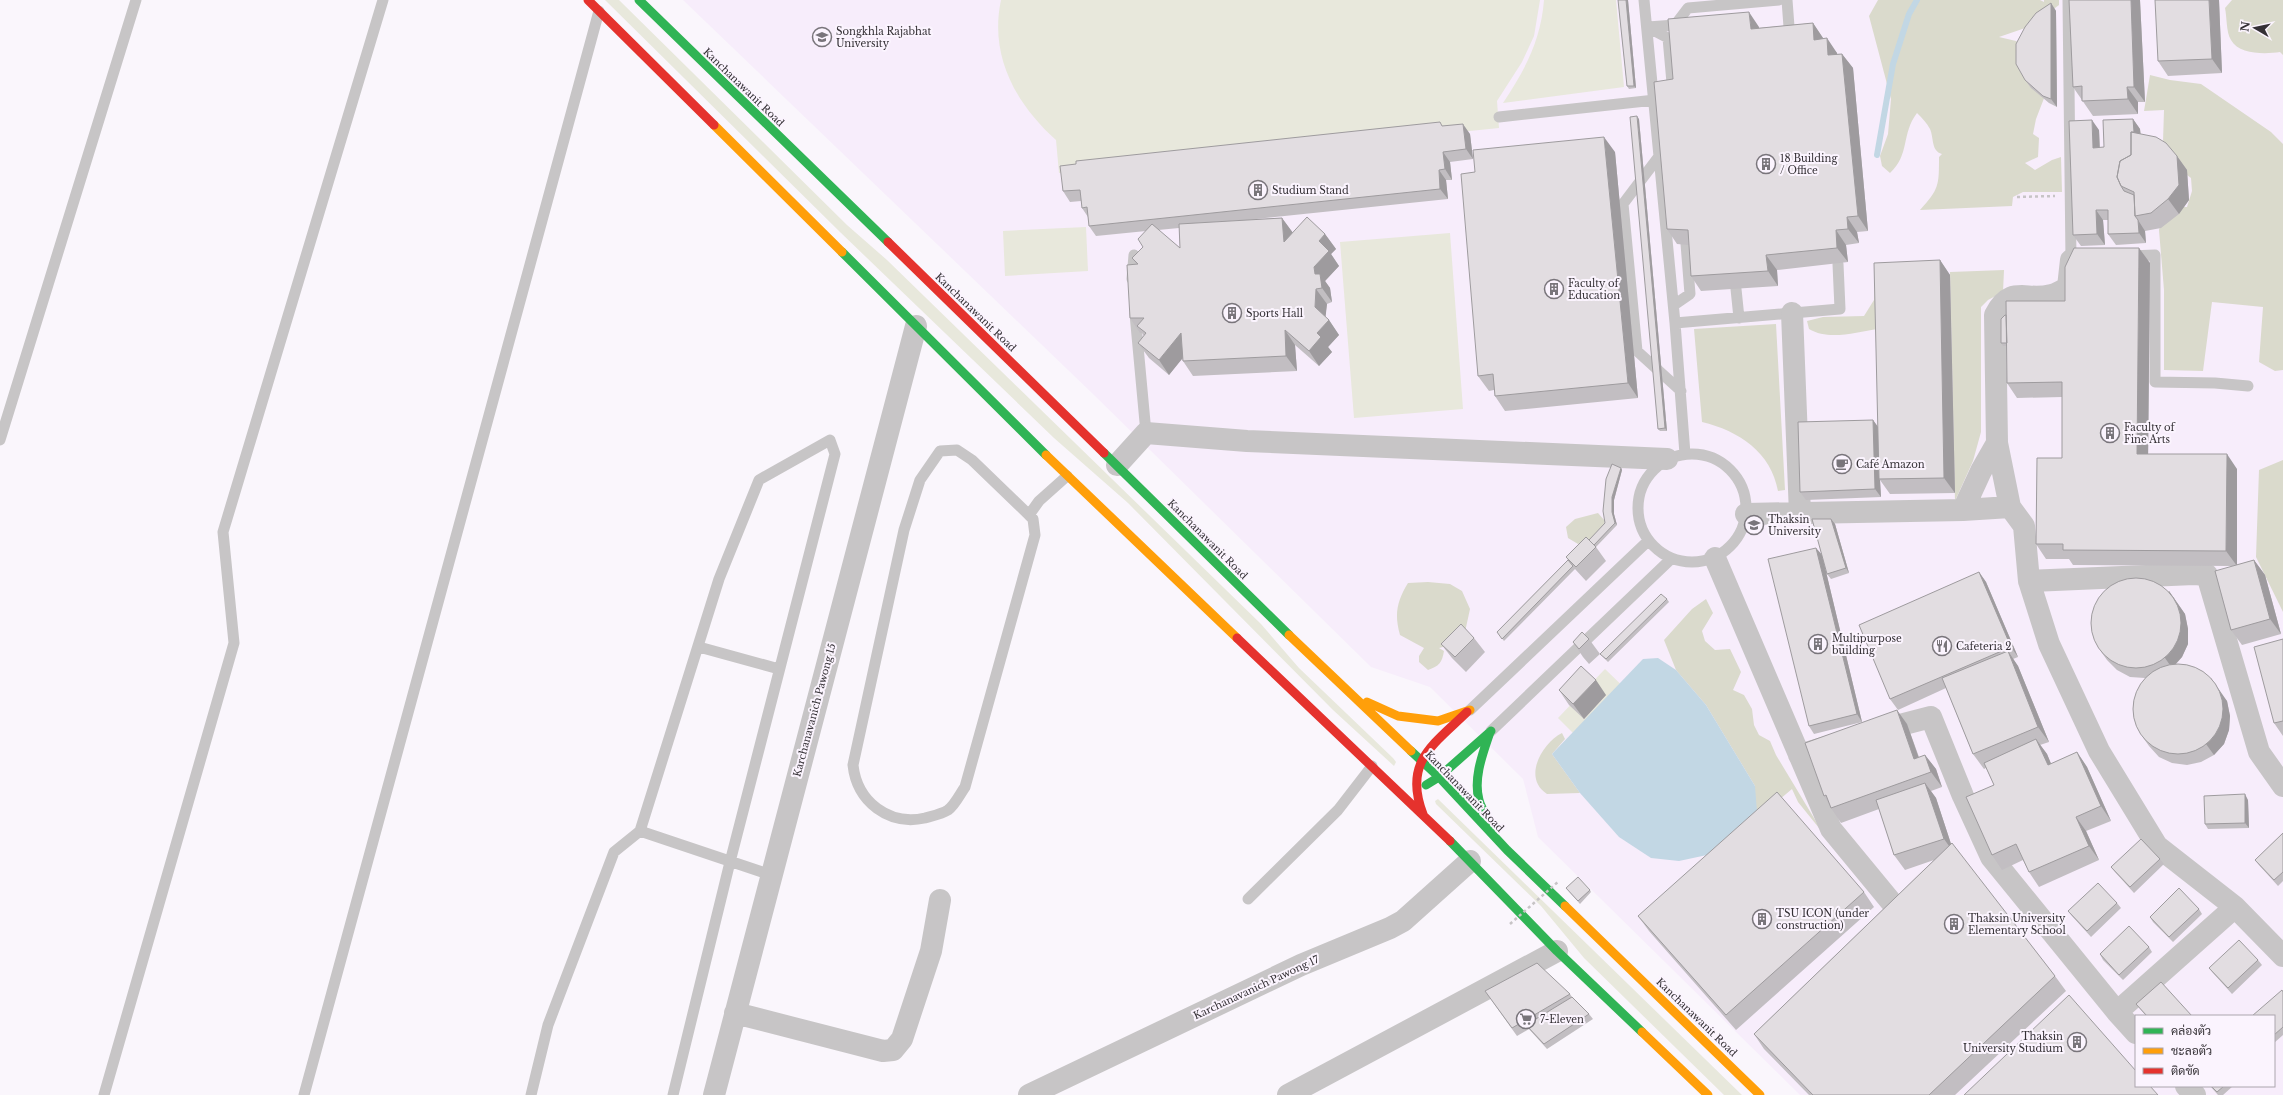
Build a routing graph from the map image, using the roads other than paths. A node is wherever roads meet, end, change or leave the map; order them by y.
1 (136, 0) edge
2 (383, 0) edge
3 (588, 0) edge
4 (639, 0) edge
5 (1644, 0) edge
6 (1779, 0) edge
7 (1787, 0) edge
8 (2068, 0) edge
9 (1688, 4) edge
10 (1711, 6) junction
11 (599, 11) junction
12 (1712, 19) edge
13 (1647, 27) junction
14 (1790, 41) edge
15 (1655, 100) junction
16 (1674, 108) edge
17 (1499, 116) dead end
18 (1660, 155) junction
19 (1683, 216) edge
20 (1134, 255) edge
21 (2117, 257) edge
22 (2079, 259) joint
23 (1838, 264) edge
24 (1133, 288) edge
25 (1736, 289) edge
26 (1134, 303) edge
27 (1674, 305) junction
28 (1792, 313) junction
29 (1739, 318) junction
30 (1675, 323) junction
31 (916, 326) junction
32 (2248, 386) dead end
33 (1681, 391) junction
34 (1146, 433) junction
35 (0, 440) edge
36 (1997, 443) junction
37 (1676, 457) junction
38 (1117, 465) junction
39 (1067, 476) junction
40 (2010, 507) junction
41 (1963, 510) junction
42 (1746, 514) junction
43 (1800, 514) junction
44 (1029, 515) junction
45 (1648, 541) junction
46 (1715, 558) junction
47 (1671, 559) junction
48 (2029, 581) junction
49 (699, 647) junction
50 (779, 669) junction
51 (1341, 686) junction
52 (1470, 710) junction
53 (1491, 731) junction
54 (1799, 755) junction
55 (1420, 760) junction
56 (1372, 766) junction
57 (1382, 775) junction
58 (1439, 777) junction
59 (1414, 786) junction
60 (2283, 786) edge
61 (1426, 820) junction
62 (640, 831) junction
63 (1507, 850) junction
64 (1470, 861) junction
65 (730, 862) junction
66 (771, 875) junction
67 (1248, 899) dead end
68 (940, 900) dead end
69 (1892, 903) edge
70 (2235, 907) junction
71 (1557, 951) junction
72 (2283, 956) edge
73 (2117, 1012) junction
74 (736, 1013) junction
75 (2135, 1032) edge
76 (2187, 1087) edge
77 (104, 1095) edge
78 (304, 1095) edge
79 (531, 1095) edge
80 (673, 1095) edge
81 (714, 1095) edge
82 (1029, 1095) edge
83 (1288, 1095) edge
84 (1708, 1095) edge
85 (1760, 1095) edge
86 (2195, 1095) edge

1 - 35 lane
2 - 77 lane
3 - 11 main road
4 - 38 main road, Kanchanawanit Road
5 - 13 lane
6 - 10 lane
7 - 14 lane
8 - 22 lane
9 - 10 lane
9 - 13 lane
10 - 12 lane
11 - 31 main road
11 - 78 lane
13 - 15 lane
13 - 16 lane
15 - 17 lane
15 - 18 lane
18 - 27 lane
18 - 33 lane
19 - 27 lane
20 - 24 lane
21 - 32 lane
22 - 36 street
23 - 28 lane
25 - 29 lane
26 - 34 lane
27 - 30 lane
28 - 29 lane
28 - 43 street
29 - 30 lane
30 - 33 lane
31 - 39 main road
31 - 66 street, Karchanavanich Pawong 15
33 - 37 lane
34 - 37 street
34 - 38 street
36 - 40 street
36 - 41 street
37 - 42 lane
37 - 45 lane
38 - 51 main road, Kanchanawanit Road
39 - 44 lane
39 - 56 main road
40 - 41 street
40 - 48 street
41 - 43 street
42 - 43 street
42 - 46 lane
44 - 44 lane
45 - 47 lane
45 - 52 lane
46 - 47 lane
46 - 54 street
47 - 53 lane
48 - 60 street
48 - 70 street
49 - 50 lane
49 - 50 lane
49 - 62 lane
50 - 65 lane
51 - 52 main road
51 - 55 main road, Kanchanawanit Road
52 - 55 main road
53 - 58 main road
53 - 63 main road
54 - 69 street
54 - 73 street
55 - 58 main road, Kanchanawanit Road
55 - 59 main road
56 - 57 main road
56 - 67 lane
57 - 59 main road
57 - 61 main road
58 - 59 main road
58 - 63 main road, Kanchanawanit Road
59 - 61 main road
61 - 64 main road
62 - 65 lane
62 - 79 lane
63 - 85 main road, Kanchanawanit Road
64 - 71 main road
64 - 82 street, Karchanavanich Pawong 17
65 - 66 lane
65 - 80 lane
66 - 74 street, Karchanavanich Pawong 15
68 - 74 street
70 - 72 street
70 - 73 street
71 - 83 street
71 - 84 main road
73 - 75 street
74 - 81 street, Karchanavanich Pawong 15
76 - 86 street

